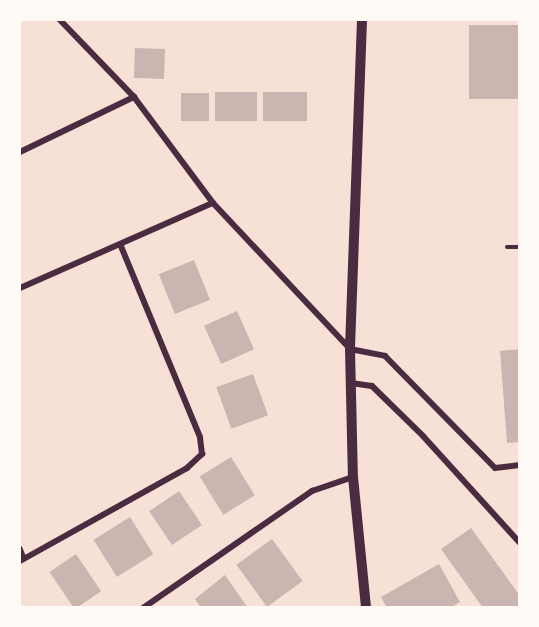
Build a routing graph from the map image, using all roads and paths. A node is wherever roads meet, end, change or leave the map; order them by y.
1 (60, 20) edge
2 (362, 20) edge
3 (134, 97) junction
4 (20, 152) edge
5 (213, 203) junction
6 (121, 246) junction
7 (507, 247) dead end
8 (519, 247) edge
9 (20, 288) edge
10 (350, 349) junction
11 (351, 383) junction
12 (519, 465) edge
13 (353, 477) junction
14 (519, 543) edge
15 (20, 548) edge
16 (22, 560) edge
17 (143, 608) edge
18 (366, 608) edge

1 - 3 street
2 - 10 street
3 - 4 street
3 - 5 street
5 - 6 street
5 - 10 street
6 - 9 street
6 - 16 street
7 - 8 lane
10 - 11 street
10 - 12 street
11 - 13 street
11 - 14 street
13 - 17 street
13 - 18 street
15 - 16 lane

